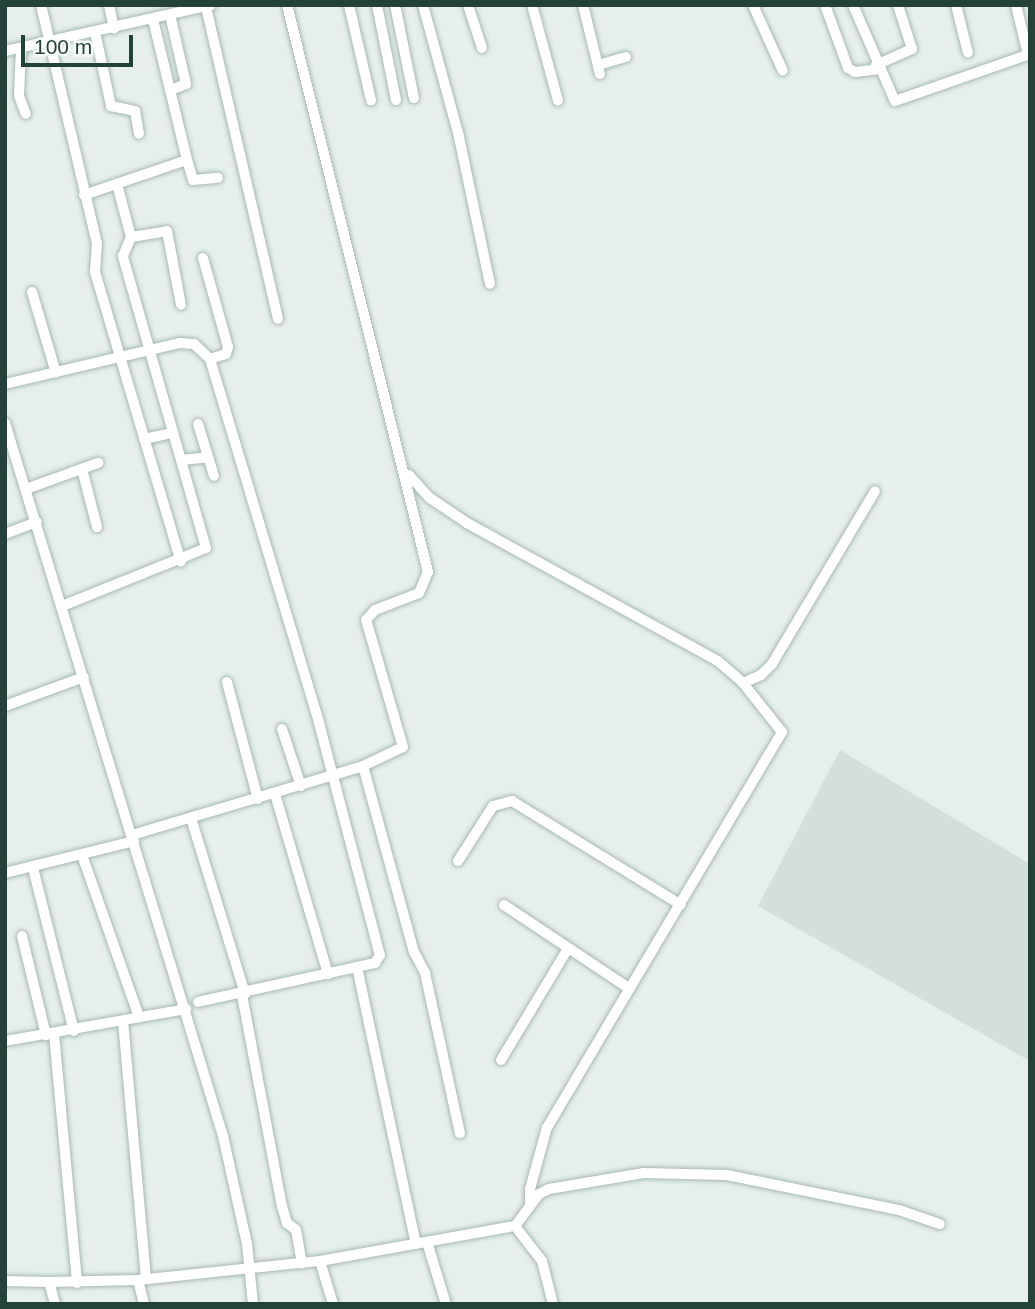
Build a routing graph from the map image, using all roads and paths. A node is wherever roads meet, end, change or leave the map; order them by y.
1 (41, 5) edge
2 (109, 5) edge
3 (287, 5) edge
4 (349, 5) edge
5 (377, 5) edge
6 (395, 5) edge
7 (423, 5) edge
8 (468, 5) edge
9 (532, 5) edge
10 (583, 5) edge
11 (753, 5) edge
12 (825, 5) edge
13 (853, 5) edge
14 (898, 5) edge
15 (956, 5) edge
16 (1016, 5) edge
17 (209, 6) edge
18 (170, 15) junction
19 (153, 19) junction
20 (114, 28) junction
21 (95, 32) junction
22 (50, 42) junction
23 (21, 48) junction
24 (482, 48) dead end
25 (5, 51) edge
26 (968, 53) dead end
27 (1029, 55) edge
28 (626, 57) dead end
29 (877, 67) junction
30 (783, 71) dead end
31 (170, 90) junction
32 (414, 98) dead end
33 (371, 100) dead end
34 (396, 100) dead end
35 (558, 102) dead end
36 (26, 114) dead end
37 (139, 134) dead end
38 (187, 160) junction
39 (218, 178) dead end
40 (117, 184) junction
41 (85, 195) junction
42 (131, 237) junction
43 (203, 258) dead end
44 (489, 284) dead end
45 (32, 292) dead end
46 (181, 305) dead end
47 (278, 319) dead end
48 (148, 352) junction
49 (120, 358) junction
50 (210, 359) junction
51 (56, 373) junction
52 (5, 384) edge
53 (5, 423) edge
54 (198, 424) dead end
55 (172, 433) junction
56 (144, 439) junction
57 (208, 457) junction
58 (181, 460) junction
59 (98, 463) dead end
60 (82, 469) junction
61 (405, 469) junction
62 (214, 475) dead end
63 (26, 489) junction
64 (876, 491) dead end
65 (37, 522) junction
66 (97, 527) dead end
67 (5, 534) edge
68 (181, 562) junction
69 (62, 606) junction
70 (84, 677) junction
71 (227, 682) dead end
72 (743, 683) junction
73 (5, 705) edge
74 (282, 729) dead end
75 (363, 766) junction
76 (332, 775) junction
77 (301, 786) junction
78 (275, 794) junction
79 (258, 799) junction
80 (191, 818) junction
81 (133, 838) junction
82 (82, 855) junction
83 (458, 861) dead end
84 (33, 868) junction
85 (5, 873) edge
86 (504, 905) dead end
87 (681, 905) junction
88 (22, 936) dead end
89 (567, 950) junction
90 (357, 967) junction
91 (328, 974) junction
92 (630, 989) junction
93 (243, 994) junction
94 (191, 1004) junction
95 (139, 1017) junction
96 (123, 1021) junction
97 (74, 1031) junction
98 (50, 1035) junction
99 (5, 1041) edge
100 (501, 1060) dead end
101 (460, 1133) dead end
102 (530, 1205) junction
103 (940, 1224) dead end
104 (515, 1226) junction
105 (422, 1243) junction
106 (320, 1261) junction
107 (302, 1263) junction
108 (250, 1267) junction
109 (5, 1280) edge
110 (142, 1280) junction
111 (49, 1282) junction
112 (77, 1283) junction
113 (55, 1304) edge
114 (144, 1304) edge
115 (253, 1304) edge
116 (332, 1304) edge
117 (446, 1304) edge
118 (553, 1304) edge

1 - 22 street
2 - 20 street
3 - 61 street
4 - 33 street
5 - 34 street
6 - 32 street
7 - 44 street
8 - 24 street
9 - 35 street
10 - 28 street
11 - 30 street
12 - 29 street
13 - 29 street
14 - 29 street
15 - 26 street
16 - 27 street
17 - 18 street
17 - 47 street
18 - 19 street
18 - 31 street
19 - 20 street
19 - 31 street
20 - 21 street
21 - 22 street
21 - 37 street
22 - 23 street
22 - 41 street
23 - 25 street
23 - 36 street
27 - 29 street
31 - 38 street
38 - 39 street
38 - 40 street
40 - 41 street
40 - 42 street
41 - 49 street
42 - 46 street
42 - 48 street
43 - 50 street
45 - 51 street
48 - 49 street
48 - 50 street
48 - 55 street
49 - 51 street
49 - 56 street
50 - 76 street
51 - 52 street
53 - 63 street
54 - 57 street
55 - 56 street
55 - 58 street
56 - 68 street
57 - 58 street
57 - 62 street
58 - 68 street
59 - 60 street
60 - 63 street
60 - 66 street
61 - 72 street
61 - 75 street
63 - 65 street
64 - 72 street
65 - 67 street
65 - 69 street
68 - 69 street
69 - 70 street
70 - 73 street
70 - 81 street
71 - 79 street
72 - 87 street
74 - 77 street
75 - 76 street
75 - 101 street
76 - 77 street
76 - 90 street
77 - 78 street
78 - 79 street
78 - 91 street
79 - 80 street
80 - 81 street
80 - 93 street
81 - 82 street
81 - 94 street
82 - 84 street
82 - 95 street
83 - 87 street
84 - 85 street
84 - 97 street
86 - 89 street
87 - 92 street
88 - 98 street
89 - 92 street
89 - 100 street
90 - 91 street
90 - 105 street
91 - 93 street
92 - 102 street
93 - 94 street
93 - 107 street
94 - 95 street
94 - 108 street
95 - 96 street
96 - 97 street
96 - 110 street
97 - 98 street
98 - 99 street
98 - 112 street
102 - 103 street
102 - 104 street
104 - 105 street
104 - 118 street
105 - 106 street
105 - 117 street
106 - 107 street
106 - 116 street
107 - 108 street
108 - 110 street
108 - 115 street
109 - 111 street
110 - 112 street
110 - 114 street
111 - 112 street
111 - 113 street

